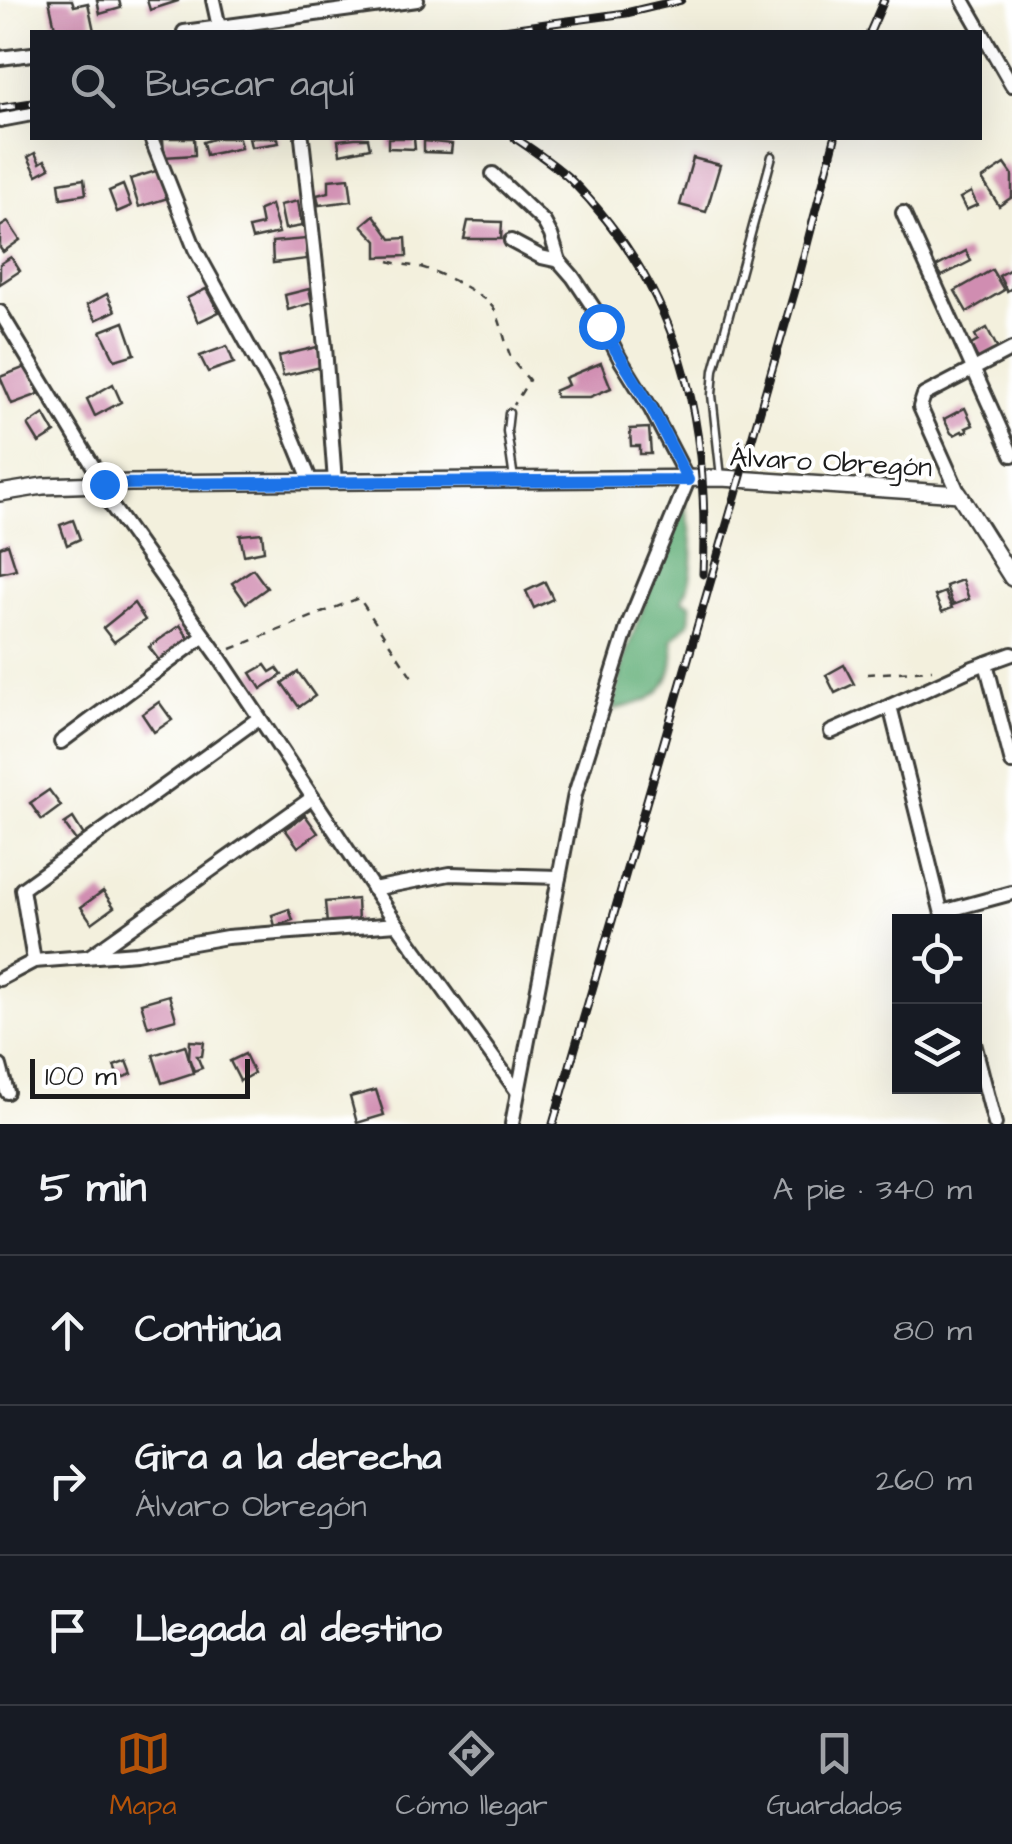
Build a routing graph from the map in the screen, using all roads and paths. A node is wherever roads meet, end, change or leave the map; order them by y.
1 (213, 0) edge
2 (417, 0) edge
3 (963, 0) edge
4 (220, 27) junction
5 (198, 30) edge
6 (980, 30) edge
7 (982, 33) edge
8 (30, 54) edge
9 (0, 58) edge
10 (1012, 86) edge
11 (30, 114) edge
12 (0, 120) edge
13 (152, 140) edge
14 (302, 140) edge
15 (772, 156) dead end
16 (493, 174) dead end
17 (903, 213) dead end
18 (511, 240) dead end
19 (389, 261) dead end
20 (559, 261) junction
21 (0, 312) edge
22 (1012, 349) edge
23 (974, 369) junction
24 (509, 414) joint
25 (1012, 455) edge
26 (722, 478) junction
27 (514, 480) junction
28 (688, 480) junction
29 (311, 482) junction
30 (335, 482) junction
31 (100, 484) junction
32 (0, 493) edge
33 (959, 494) junction
34 (1012, 578) edge
35 (204, 636) junction
36 (217, 654) junction
37 (1012, 654) edge
38 (986, 663) junction
39 (936, 670) dead end
40 (867, 674) dead end
41 (412, 677) dead end
42 (890, 706) junction
43 (259, 718) junction
44 (831, 732) dead end
45 (61, 742) dead end
46 (1012, 763) edge
47 (312, 798) junction
48 (559, 877) junction
49 (373, 889) junction
50 (1012, 894) edge
51 (942, 914) edge
52 (952, 914) edge
53 (396, 924) junction
54 (89, 956) junction
55 (34, 961) junction
56 (0, 979) edge
57 (0, 1066) edge
58 (982, 1074) edge
59 (517, 1091) junction
60 (7, 1092) dead end
61 (512, 1124) edge
62 (995, 1124) edge

1 - 4 street
2 - 4 street
3 - 6 street
4 - 5 street
7 - 10 street
8 - 9 street
11 - 12 street
13 - 29 street
14 - 30 street
15 - 26 lane
16 - 20 street
17 - 23 street
18 - 20 street
19 - 24 path
20 - 28 street
21 - 31 street
22 - 23 street
23 - 25 street
23 - 33 street
24 - 27 lane
26 - 28 street, Álvaro Obregón
26 - 33 street, Álvaro Obregón
27 - 28 street, Álvaro Obregón
27 - 30 street, Álvaro Obregón
28 - 48 street
29 - 30 street, Álvaro Obregón
29 - 31 street, Álvaro Obregón
31 - 32 street, Álvaro Obregón
31 - 35 street
33 - 34 street, Álvaro Obregón
35 - 36 street
35 - 45 street
36 - 41 path
36 - 43 street
37 - 38 street
38 - 42 street
38 - 46 street
39 - 40 path
42 - 44 street
42 - 51 street
43 - 47 street
43 - 55 street
47 - 49 street
47 - 54 street
48 - 49 street
48 - 59 street
49 - 53 street
50 - 52 street
53 - 54 street
53 - 59 street
54 - 55 street
55 - 56 street
57 - 60 street
58 - 62 street
59 - 61 street

